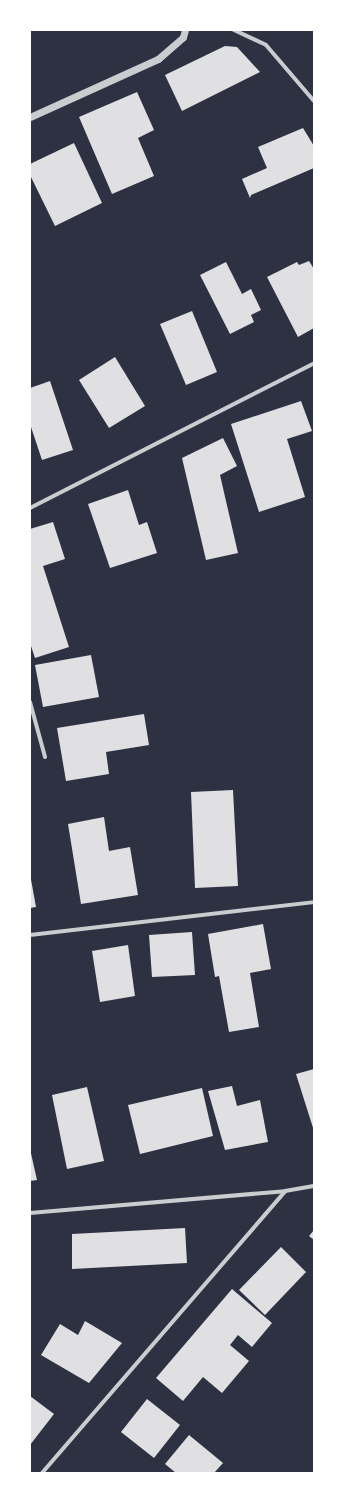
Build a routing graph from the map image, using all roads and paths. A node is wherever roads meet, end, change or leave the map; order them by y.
1 (185, 30) edge
2 (234, 30) edge
3 (314, 101) edge
4 (30, 117) edge
5 (314, 363) edge
6 (30, 508) edge
7 (30, 702) edge
8 (45, 756) dead end
9 (314, 902) edge
10 (30, 935) edge
11 (314, 1186) edge
12 (285, 1191) junction
13 (30, 1213) edge
14 (42, 1473) edge

1 - 4 street
2 - 3 street
5 - 6 street
7 - 8 street
9 - 10 street
11 - 12 street
12 - 13 street
12 - 14 street

